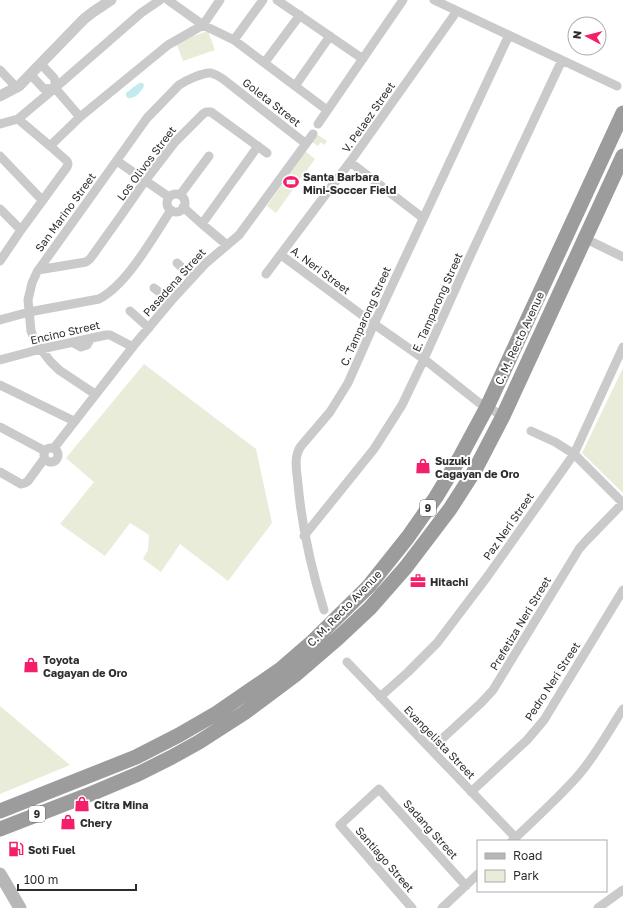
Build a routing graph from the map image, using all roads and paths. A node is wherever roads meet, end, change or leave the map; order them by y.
1 (112, 0) edge
2 (160, 0) edge
3 (168, 0) edge
4 (220, 0) edge
5 (262, 0) edge
6 (277, 0) edge
7 (403, 0) edge
8 (434, 0) edge
9 (457, 11) junction
10 (300, 15) junction
11 (203, 25) junction
12 (509, 35) junction
13 (330, 36) junction
14 (234, 40) junction
15 (363, 59) junction
16 (562, 60) junction
17 (264, 62) junction
18 (41, 64) junction
19 (0, 70) edge
20 (31, 75) junction
21 (223, 78) joint
22 (295, 86) junction
23 (617, 86) dead end
24 (16, 88) junction
25 (55, 88) junction
26 (0, 96) edge
27 (327, 110) junction
28 (623, 113) edge
29 (80, 117) junction
30 (18, 119) junction
31 (0, 124) edge
32 (318, 124) dead end
33 (313, 134) dead end
34 (305, 144) junction
35 (50, 146) junction
36 (258, 146) junction
37 (267, 153) dead end
38 (0, 156) edge
39 (209, 156) dead end
40 (623, 156) edge
41 (117, 161) junction
42 (350, 162) junction
43 (145, 181) junction
44 (180, 194) junction
45 (169, 197) junction
46 (42, 200) junction
47 (184, 207) junction
48 (0, 209) edge
49 (171, 210) junction
50 (423, 218) junction
51 (202, 224) junction
52 (21, 230) junction
53 (569, 231) junction
54 (584, 238) junction
55 (227, 245) junction
56 (281, 255) junction
57 (623, 257) edge
58 (0, 261) edge
59 (177, 262) dead end
60 (38, 270) junction
61 (266, 274) dead end
62 (192, 277) junction
63 (154, 288) dead end
64 (171, 301) junction
65 (130, 311) dead end
66 (29, 312) junction
67 (0, 320) edge
68 (374, 324) junction
69 (149, 328) junction
70 (133, 347) junction
71 (623, 347) edge
72 (40, 349) junction
73 (424, 359) junction
74 (0, 360) edge
75 (0, 385) edge
76 (95, 394) junction
77 (487, 407) junction
78 (503, 416) junction
79 (74, 420) junction
80 (0, 427) edge
81 (531, 431) dead end
82 (48, 453) junction
83 (574, 454) junction
84 (0, 472) edge
85 (623, 503) edge
86 (304, 536) junction
87 (623, 590) edge
88 (324, 610) dead end
89 (332, 633) junction
90 (347, 662) dead end
91 (380, 697) junction
92 (623, 709) edge
93 (431, 749) junction
94 (87, 776) junction
95 (68, 784) junction
96 (379, 789) joint
97 (471, 792) junction
98 (93, 793) junction
99 (74, 800) junction
100 (0, 811) edge
101 (0, 829) edge
102 (514, 839) edge
103 (0, 874) edge
104 (477, 875) edge
105 (466, 886) junction
106 (623, 890) edge
107 (20, 908) edge
108 (412, 908) edge
109 (442, 908) edge
110 (598, 908) edge

1 - 18 street
2 - 25 street
3 - 11 street
4 - 11 street
5 - 14 street
6 - 10 street
7 - 15 street
8 - 9 street
9 - 12 street
9 - 42 street, V. Pelaez Street
10 - 13 street
10 - 17 street
11 - 14 street
11 - 29 street
12 - 16 street
12 - 50 street, C. Tamparong Street
13 - 15 street
13 - 22 street
14 - 17 street
15 - 27 street
16 - 23 street
16 - 73 street, E. Tamparong Street
17 - 22 street
18 - 20 street
18 - 25 street
19 - 24 street
20 - 24 street
20 - 25 street
21 - 34 street, Goleta Street
21 - 41 street, San Marino Street
22 - 27 street
24 - 26 street
25 - 29 street
25 - 30 street
27 - 32 street
28 - 53 highway, C. M. Recto Avenue / 9
29 - 35 street
30 - 31 street
30 - 35 street
33 - 34 street, Pasadena Street
34 - 55 street, Pasadena Street
35 - 46 street
36 - 37 street
36 - 43 street, Los Olivos Street
36 - 51 street
38 - 46 street
39 - 44 street
40 - 54 highway, C. M. Recto Avenue / 9
41 - 43 street
41 - 60 street, San Marino Street
42 - 50 street
42 - 56 street, V. Pelaez Street
43 - 45 street
43 - 60 street, Los Olivos Street
44 - 45 street
44 - 47 street
45 - 49 street
46 - 52 street
47 - 49 street
47 - 51 street
48 - 52 street
49 - 66 street
50 - 68 street, C. Tamparong Street
51 - 55 street
52 - 58 street
53 - 54 highway
53 - 77 highway, C. M. Recto Avenue / 9
54 - 57 street
54 - 78 highway, C. M. Recto Avenue / 9
55 - 62 street, Pasadena Street
56 - 61 street, V. Pelaez Street
56 - 68 street, A. Neri Street
59 - 62 street
60 - 66 street, San Marino Street
62 - 64 street, Pasadena Street
63 - 64 street
64 - 69 street, Pasadena Street
65 - 69 street
66 - 67 street
66 - 72 street, San Marino Street
68 - 73 street, A. Neri Street
68 - 86 street, C. Tamparong Street
69 - 70 street, Pasadena Street
70 - 72 street, Encino Street
70 - 76 street, Pasadena Street
71 - 83 street, Paz Neri Street
72 - 74 street, Encino Street
72 - 76 street, San Marino Street
73 - 77 street, A. Neri Street
73 - 86 street, E. Tamparong Street
75 - 79 street
76 - 79 street, Pasadena Street
77 - 78 street, A. Neri Street
77 - 89 highway, C. M. Recto Avenue / 9
78 - 89 highway, C. M. Recto Avenue / 9
79 - 82 street, Pasadena Street
80 - 82 street
81 - 83 street
82 - 84 street, Pasadena Street
83 - 85 street
83 - 91 street, Paz Neri Street
85 - 93 street, Prefetiza Neri Street
86 - 88 street, C. Tamparong Street
87 - 97 street, Pedro Neri Street
89 - 94 highway, C. M. Recto Avenue / 9
89 - 98 highway, C. M. Recto Avenue / 9
90 - 91 street, Evangelista Street
91 - 93 street, Evangelista Street
92 - 102 street
93 - 97 street, Evangelista Street
94 - 95 highway, C. M. Recto Avenue / 9
94 - 98 highway
95 - 99 highway
95 - 100 highway, C. M. Recto Avenue / 9
96 - 105 street, Sadang Street
96 - 108 street, Santiago Street
97 - 102 street, Evangelista Street
98 - 99 highway, C. M. Recto Avenue / 9
99 - 101 highway, C. M. Recto Avenue / 9
103 - 107 main road
104 - 105 street
105 - 109 street
106 - 110 street

